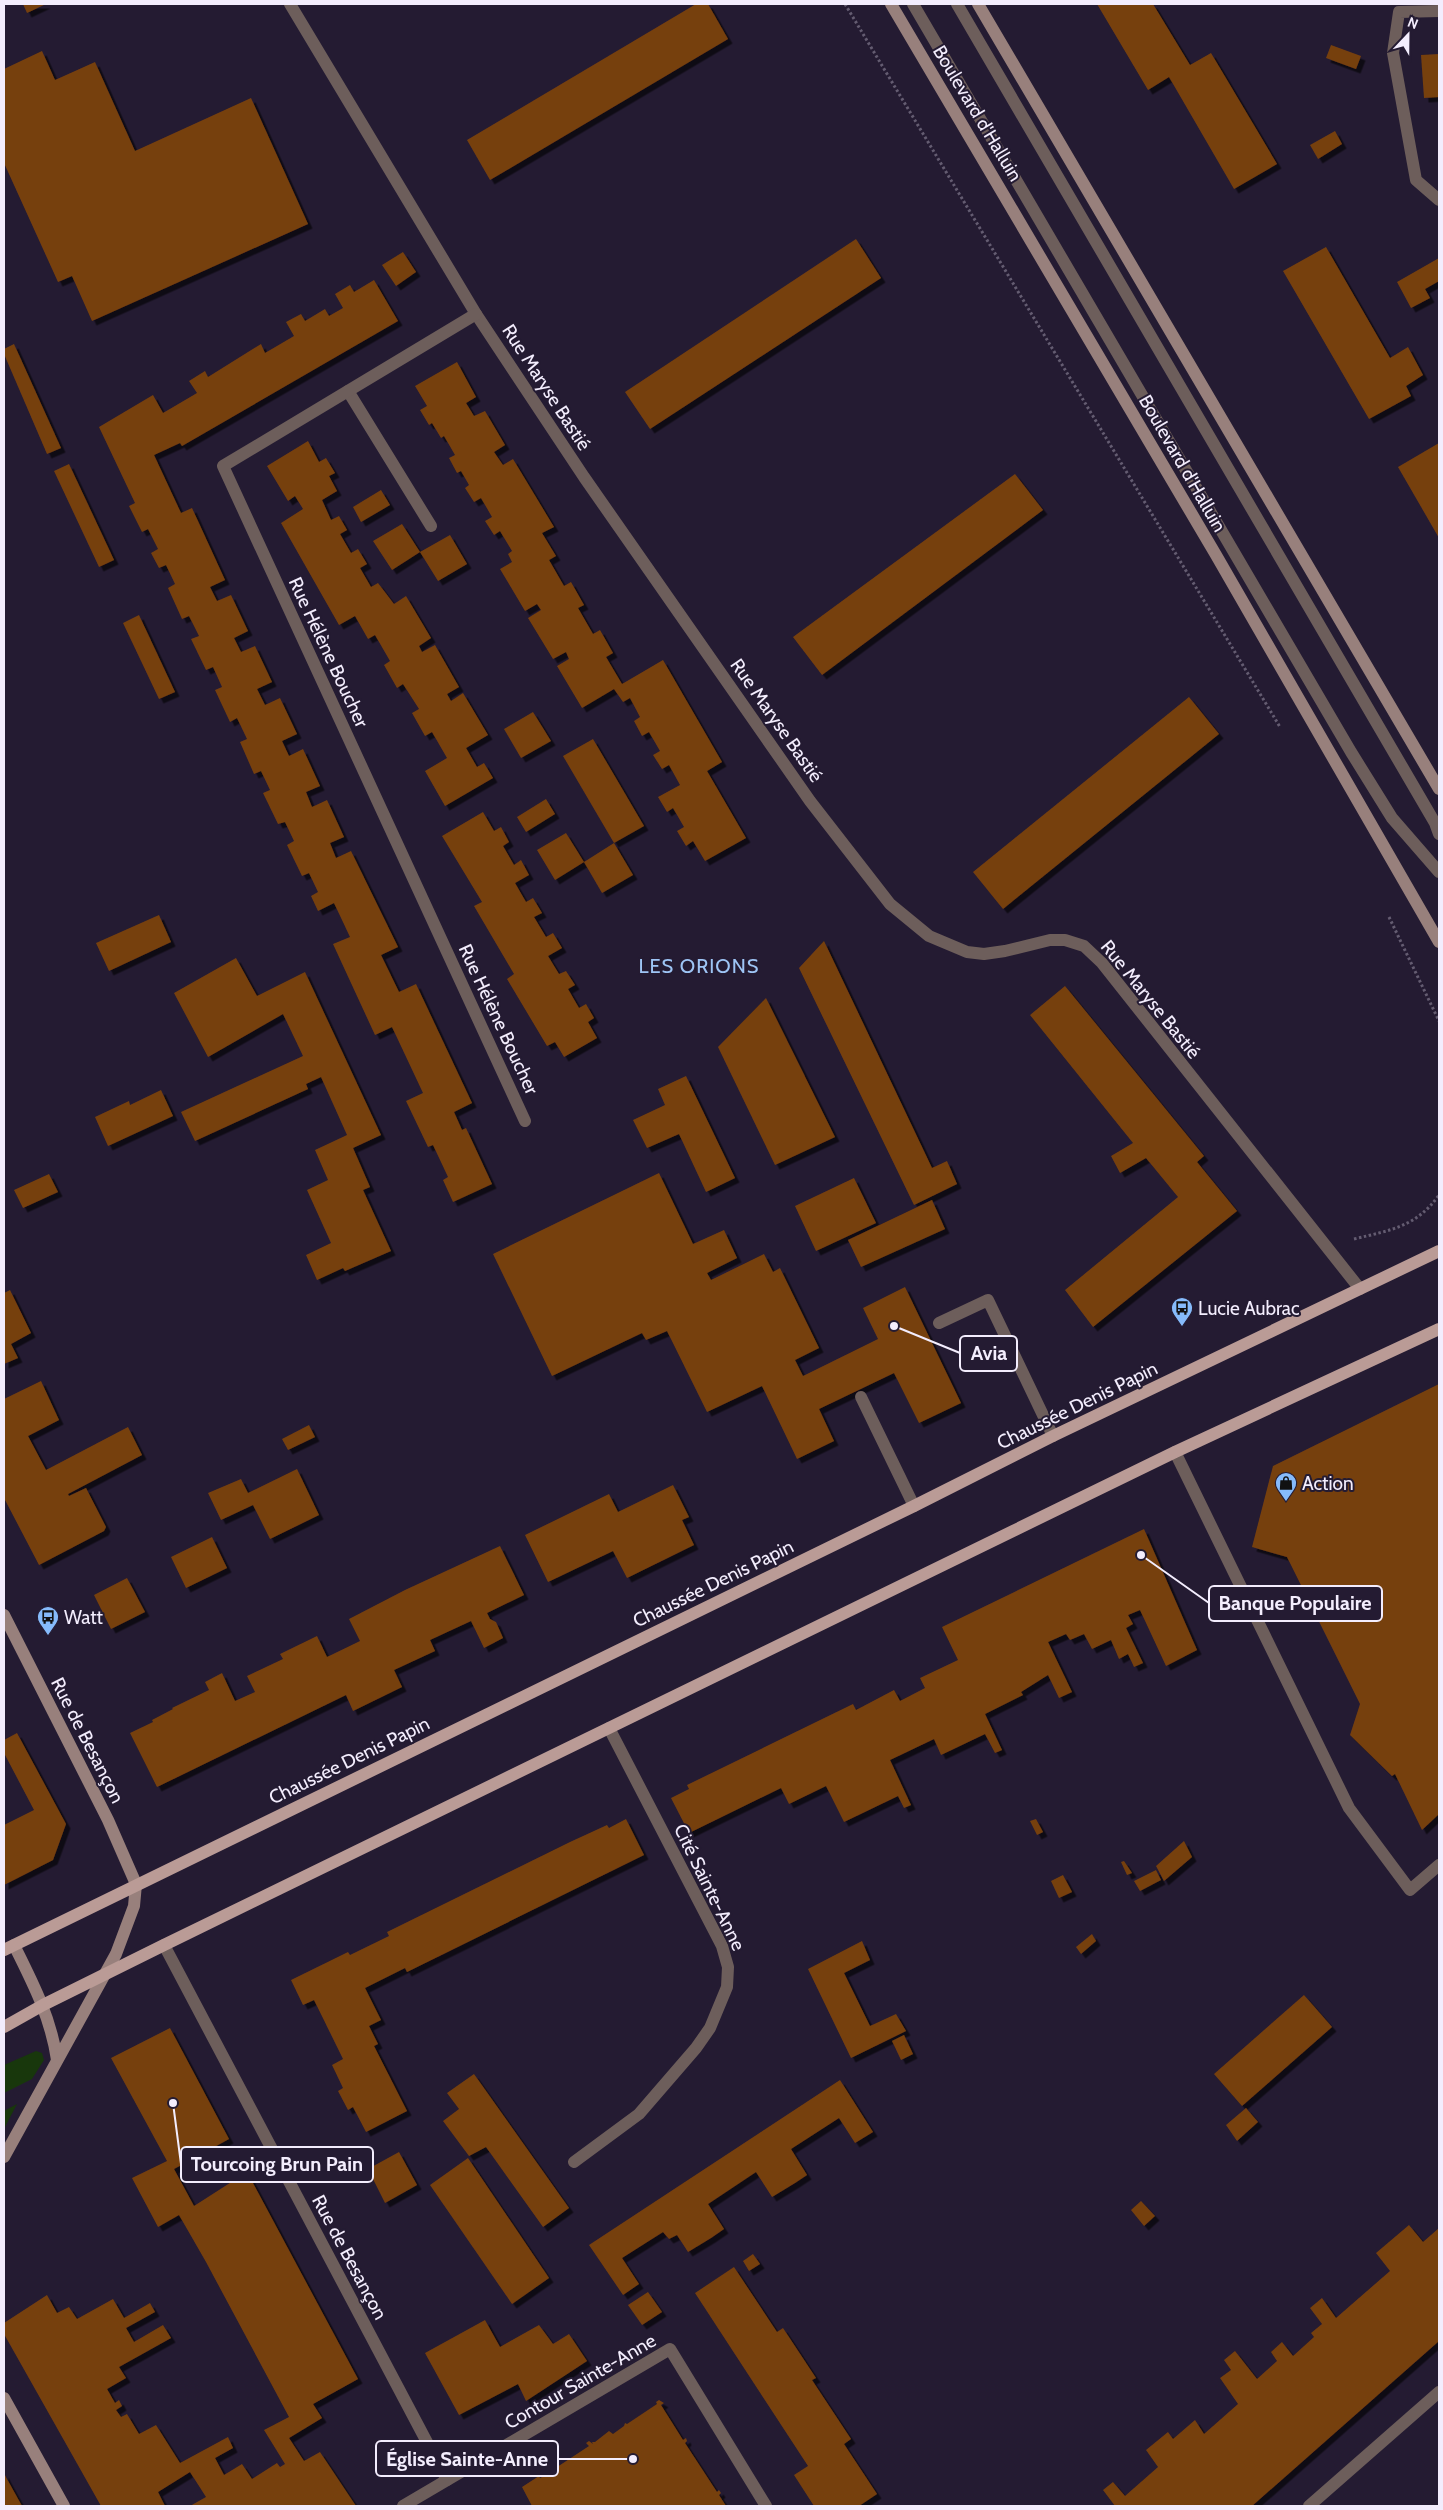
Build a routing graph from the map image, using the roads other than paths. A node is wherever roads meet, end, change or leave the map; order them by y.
1 (290, 4) edge
2 (891, 4) edge
3 (913, 4) edge
4 (956, 4) edge
5 (978, 4) edge
6 (1439, 11) edge
7 (1439, 200) edge
8 (476, 314) junction
9 (348, 391) junction
10 (431, 526) dead end
11 (1439, 789) edge
12 (1439, 834) edge
13 (1439, 872) edge
14 (1439, 942) edge
15 (525, 1121) dead end
16 (1439, 1251) edge
17 (1360, 1289) junction
18 (939, 1324) dead end
19 (1439, 1329) edge
20 (861, 1397) dead end
21 (1053, 1436) junction
22 (1175, 1452) junction
23 (914, 1506) junction
24 (4, 1615) edge
25 (609, 1728) junction
26 (1439, 1865) edge
27 (136, 1884) junction
28 (164, 1945) junction
29 (9, 1948) edge
30 (105, 1976) junction
31 (43, 2005) junction
32 (4, 2028) edge
33 (57, 2060) junction
34 (4, 2157) edge
35 (574, 2162) dead end
36 (1439, 2392) edge
37 (4, 2398) edge
38 (447, 2480) junction
39 (64, 2506) edge
40 (403, 2506) edge
41 (766, 2506) edge
42 (1309, 2506) edge

1 - 8 street, Rue Maryse Bastié
2 - 14 main road, Boulevard d'Halluin
3 - 13 street
4 - 12 street
5 - 11 main road
6 - 7 street
8 - 9 street, Rue Hélène Boucher
8 - 17 street, Rue Maryse Bastié
9 - 10 street
9 - 15 street, Rue Hélène Boucher
16 - 17 main road, Chaussée Denis Papin
17 - 21 main road, Chaussée Denis Papin
18 - 21 street
19 - 22 main road
20 - 23 street
21 - 23 main road, Chaussée Denis Papin
22 - 25 main road
22 - 26 street
23 - 27 main road, Chaussée Denis Papin
24 - 27 main road, Rue de Besançon
25 - 28 main road
25 - 35 street, Cité Sainte-Anne
27 - 29 main road, Chaussée Denis Papin
27 - 30 main road
28 - 30 main road
28 - 38 street, Rue de Besançon
29 - 31 main road
30 - 31 main road
30 - 33 main road
31 - 32 main road
31 - 33 main road
33 - 34 main road
36 - 42 street
37 - 39 main road
38 - 40 street, Contour Sainte-Anne
38 - 41 street, Contour Sainte-Anne

